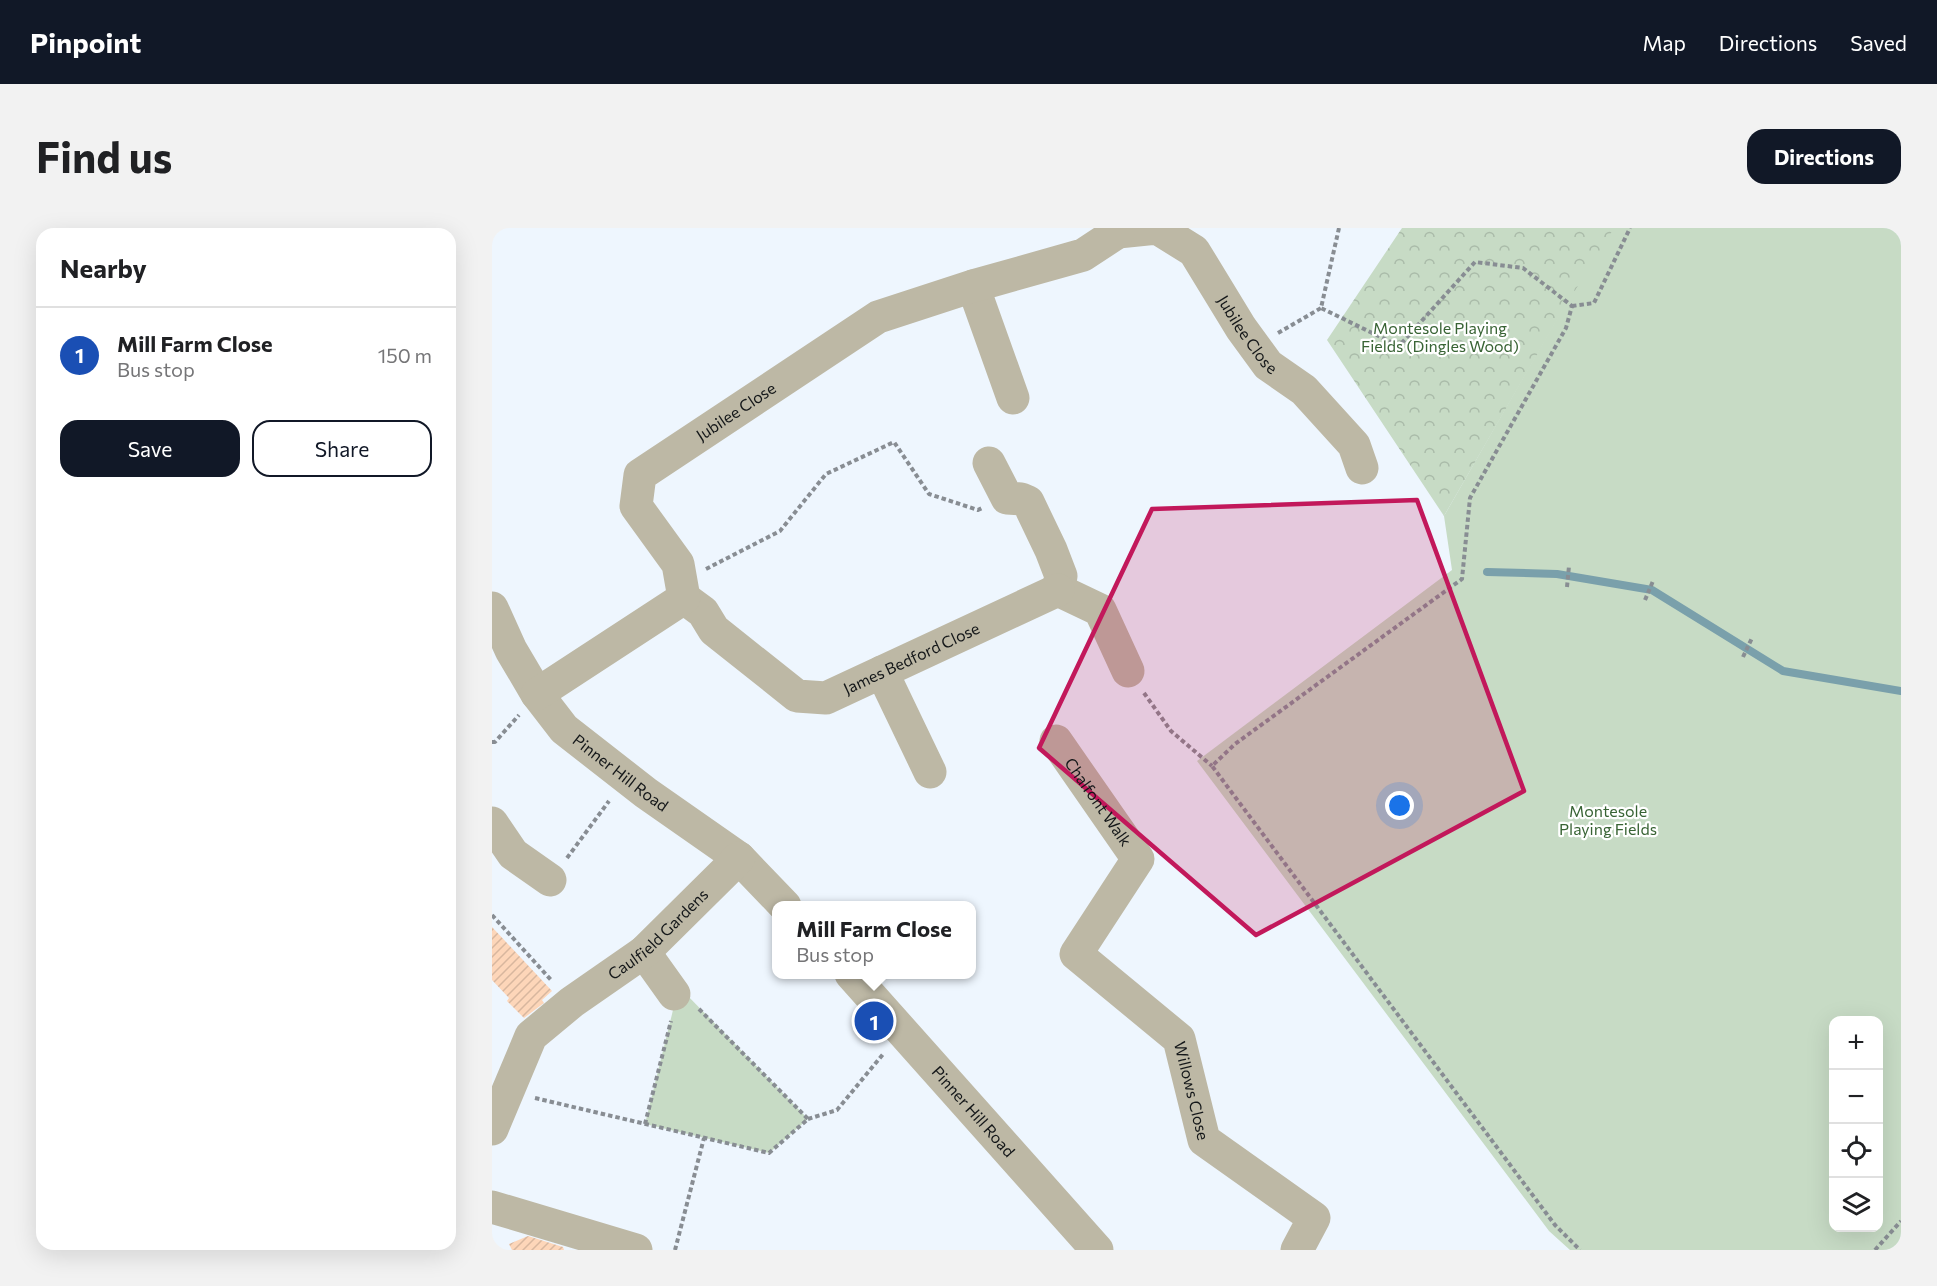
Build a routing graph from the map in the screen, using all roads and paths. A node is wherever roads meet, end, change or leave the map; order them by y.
1 (1339, 228) edge
2 (1630, 228) edge
3 (1117, 230) edge
4 (973, 286) junction
5 (1572, 306) junction
6 (1322, 308) junction
7 (1255, 348) junction
8 (1013, 398) dead end
9 (989, 463) dead end
10 (1362, 468) dead end
11 (1007, 498) junction
12 (1569, 566) dead end
13 (1653, 581) dead end
14 (1567, 587) dead end
15 (683, 590) junction
16 (1058, 590) junction
17 (1645, 600) dead end
18 (492, 608) edge
19 (1752, 638) dead end
20 (1743, 657) dead end
21 (1128, 671) joint
22 (882, 672) junction
23 (537, 694) junction
24 (1056, 741) dead end
25 (492, 742) edge
26 (1212, 766) junction
27 (930, 772) dead end
28 (627, 778) junction
29 (492, 823) edge
30 (739, 858) junction
31 (550, 880) joint
32 (780, 901) edge
33 (492, 915) edge
34 (645, 952) junction
35 (1077, 954) joint
36 (855, 979) edge
37 (674, 994) junction
38 (572, 1002) junction
39 (902, 1032) junction
40 (508, 1092) junction
41 (808, 1119) junction
42 (645, 1124) junction
43 (492, 1129) edge
44 (704, 1138) junction
45 (492, 1207) edge
46 (1901, 1221) edge
47 (636, 1250) edge
48 (675, 1250) edge
49 (1097, 1250) edge
50 (1297, 1250) edge
51 (1580, 1250) edge
52 (1875, 1250) edge

1 - 6 path
2 - 5 path
3 - 4 street, Jubilee Close
3 - 7 street, Jubilee Close
4 - 8 street
4 - 15 street, Jubilee Close
5 - 6 path
5 - 26 path
6 - 7 path
7 - 10 street, Jubilee Close
9 - 11 street
11 - 15 path
11 - 16 street
12 - 14 path
13 - 17 path
15 - 22 street, James Bedford Close
15 - 23 street
16 - 21 street
16 - 22 street, James Bedford Close
18 - 23 street, Pinner Hill Road
19 - 20 path
21 - 26 path
22 - 27 street
23 - 25 path
23 - 28 street, Pinner Hill Road
24 - 35 street, Chalfont Walk
26 - 51 path
28 - 30 street, Pinner Hill Road
28 - 31 path
29 - 31 street
30 - 32 street, Pinner Hill Road
30 - 34 street, Caulfield Gardens
33 - 38 path
34 - 37 street
34 - 38 street, Caulfield Gardens
35 - 50 street, Willows Close
36 - 39 street, Pinner Hill Road
37 - 41 path
37 - 42 path
38 - 40 street, Caulfield Gardens
39 - 41 path
39 - 49 street, Pinner Hill Road
40 - 42 path
40 - 43 street, Caulfield Gardens
41 - 44 path
42 - 44 path
44 - 48 path
45 - 47 street
46 - 52 path

